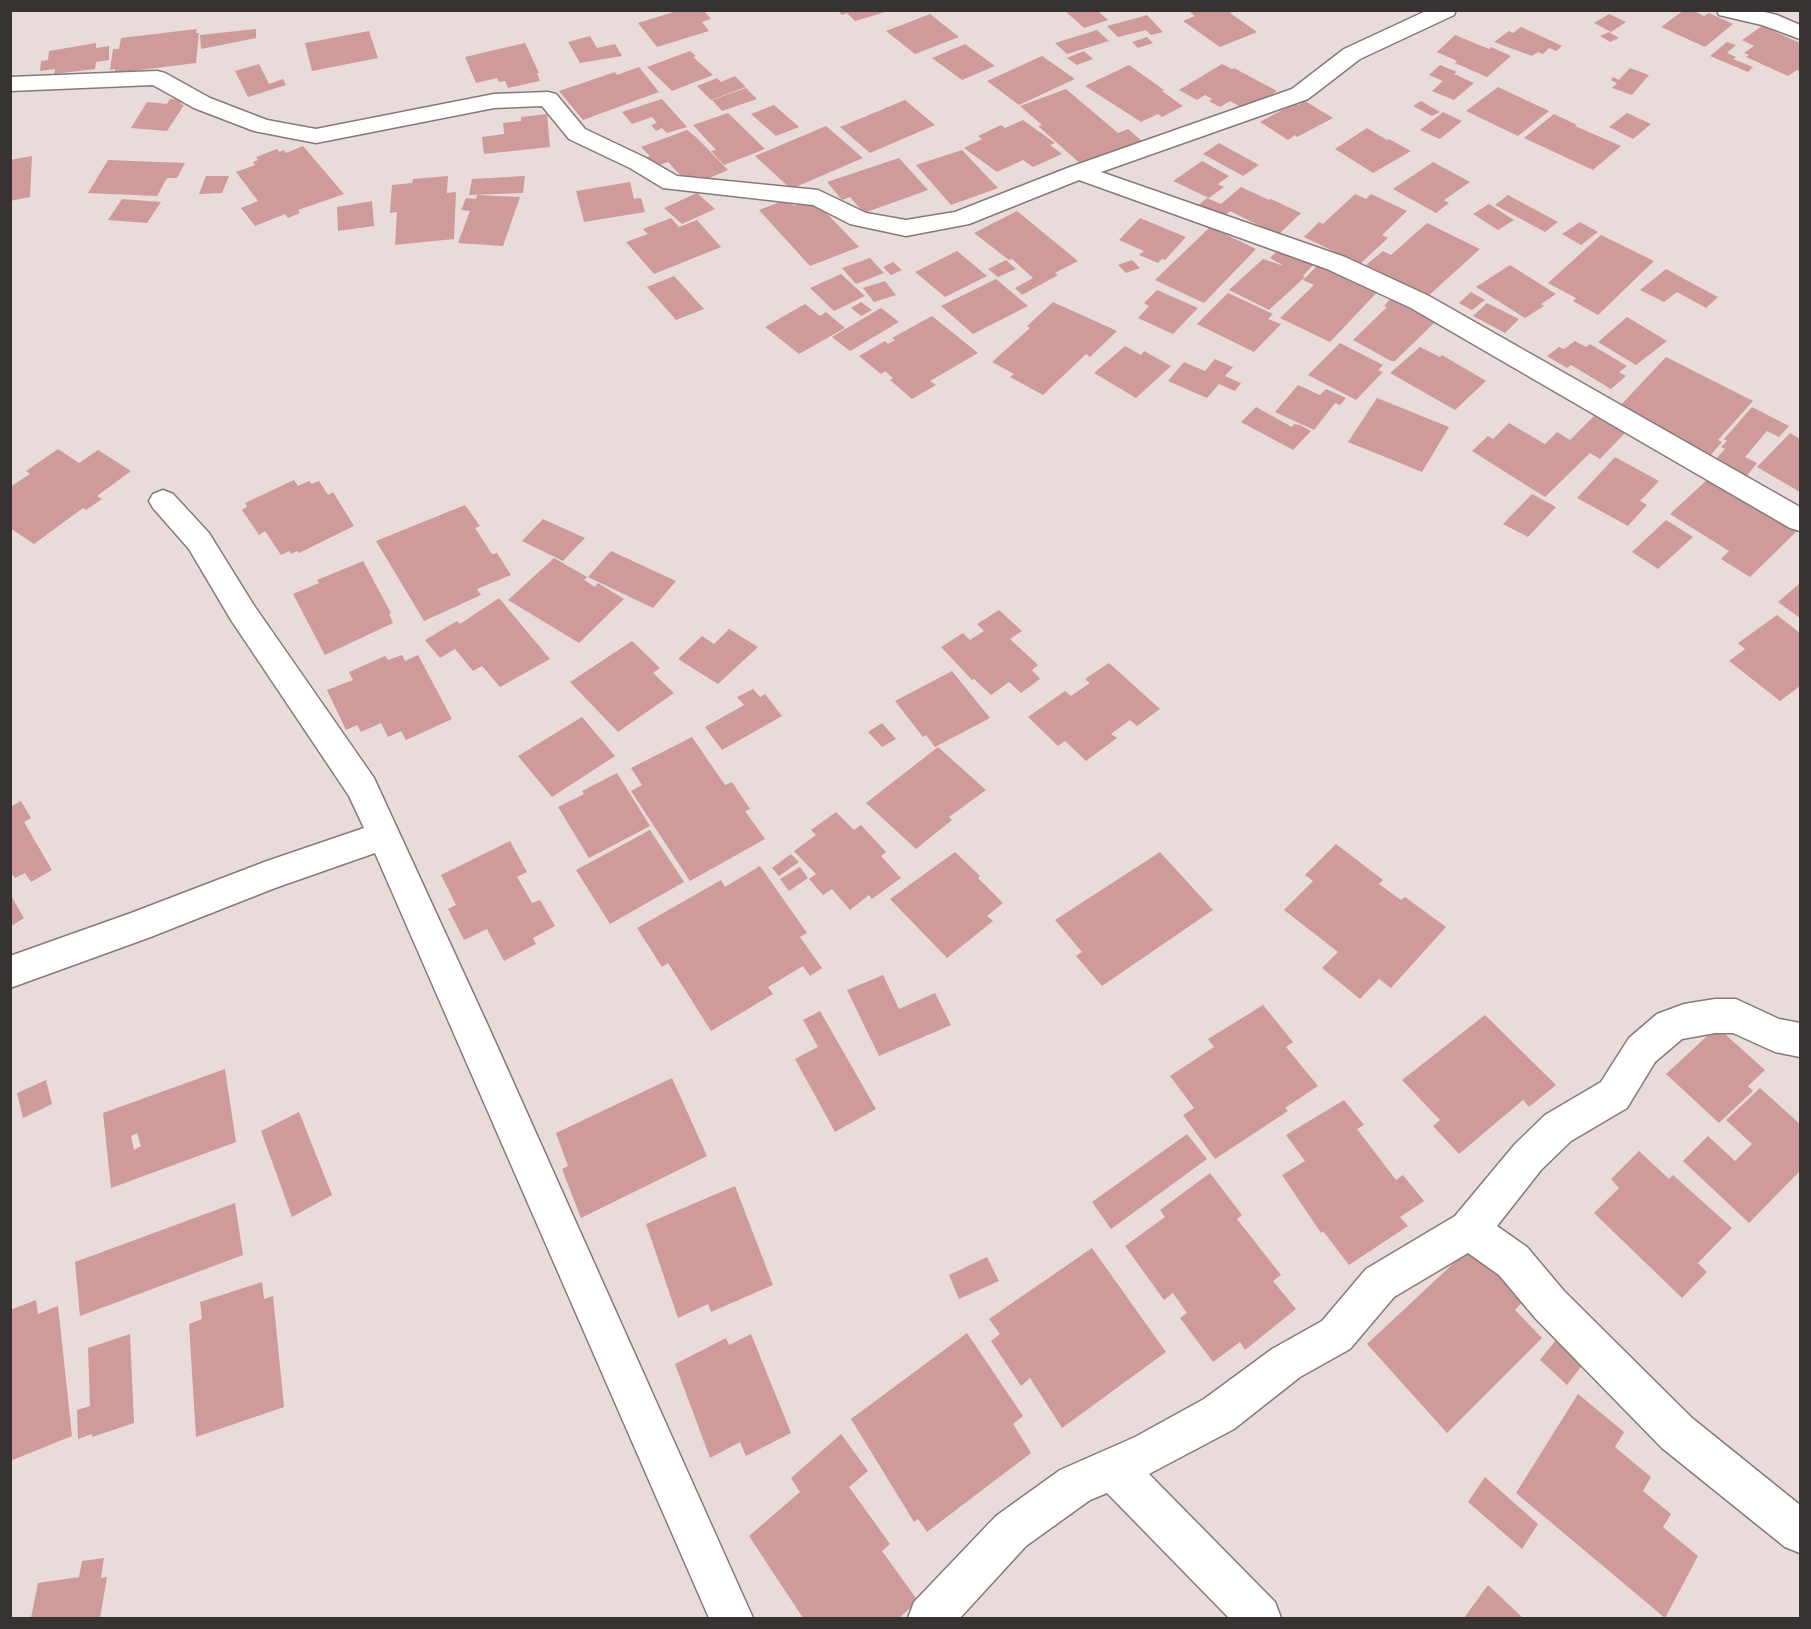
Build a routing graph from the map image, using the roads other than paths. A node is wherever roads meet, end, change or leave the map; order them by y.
1 (1446, 10) edge
2 (1727, 10) edge
3 (1800, 33) edge
4 (10, 84) edge
5 (1078, 172) junction
6 (163, 501) dead end
7 (1800, 520) edge
8 (383, 837) junction
9 (10, 972) edge
10 (1800, 1040) edge
11 (1469, 1230) junction
12 (1114, 1468) junction
13 (1800, 1532) edge
14 (731, 1618) edge
15 (930, 1618) edge
16 (1259, 1618) edge

1 - 5 street
2 - 3 street
4 - 5 street
5 - 7 street
6 - 8 street
8 - 9 street
8 - 14 street
10 - 11 street
11 - 12 street
11 - 13 street
12 - 15 street
12 - 16 street

